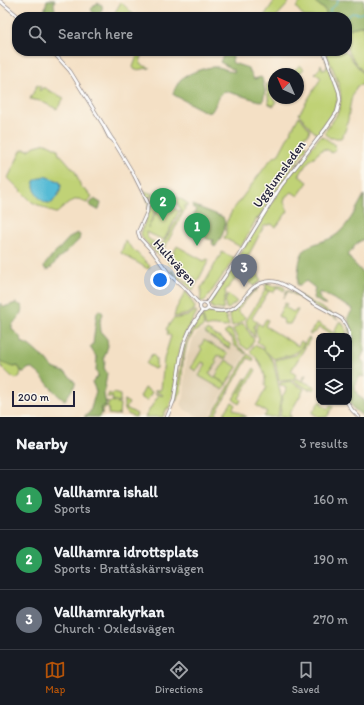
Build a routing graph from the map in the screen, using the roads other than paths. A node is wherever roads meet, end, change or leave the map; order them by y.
1 (0, 1) edge
2 (13, 12) edge
3 (56, 56) edge
4 (326, 56) edge
5 (206, 304) junction
6 (200, 305) junction
7 (208, 309) junction
8 (202, 311) junction
9 (348, 333) edge
10 (349, 405) edge
11 (167, 417) edge
12 (359, 417) edge

1 - 2 street
3 - 6 street, Hultvägen
4 - 5 street, Ugglumsleden
5 - 6 street
5 - 7 street
6 - 8 street
7 - 8 street
7 - 9 street
8 - 11 street
10 - 12 street

